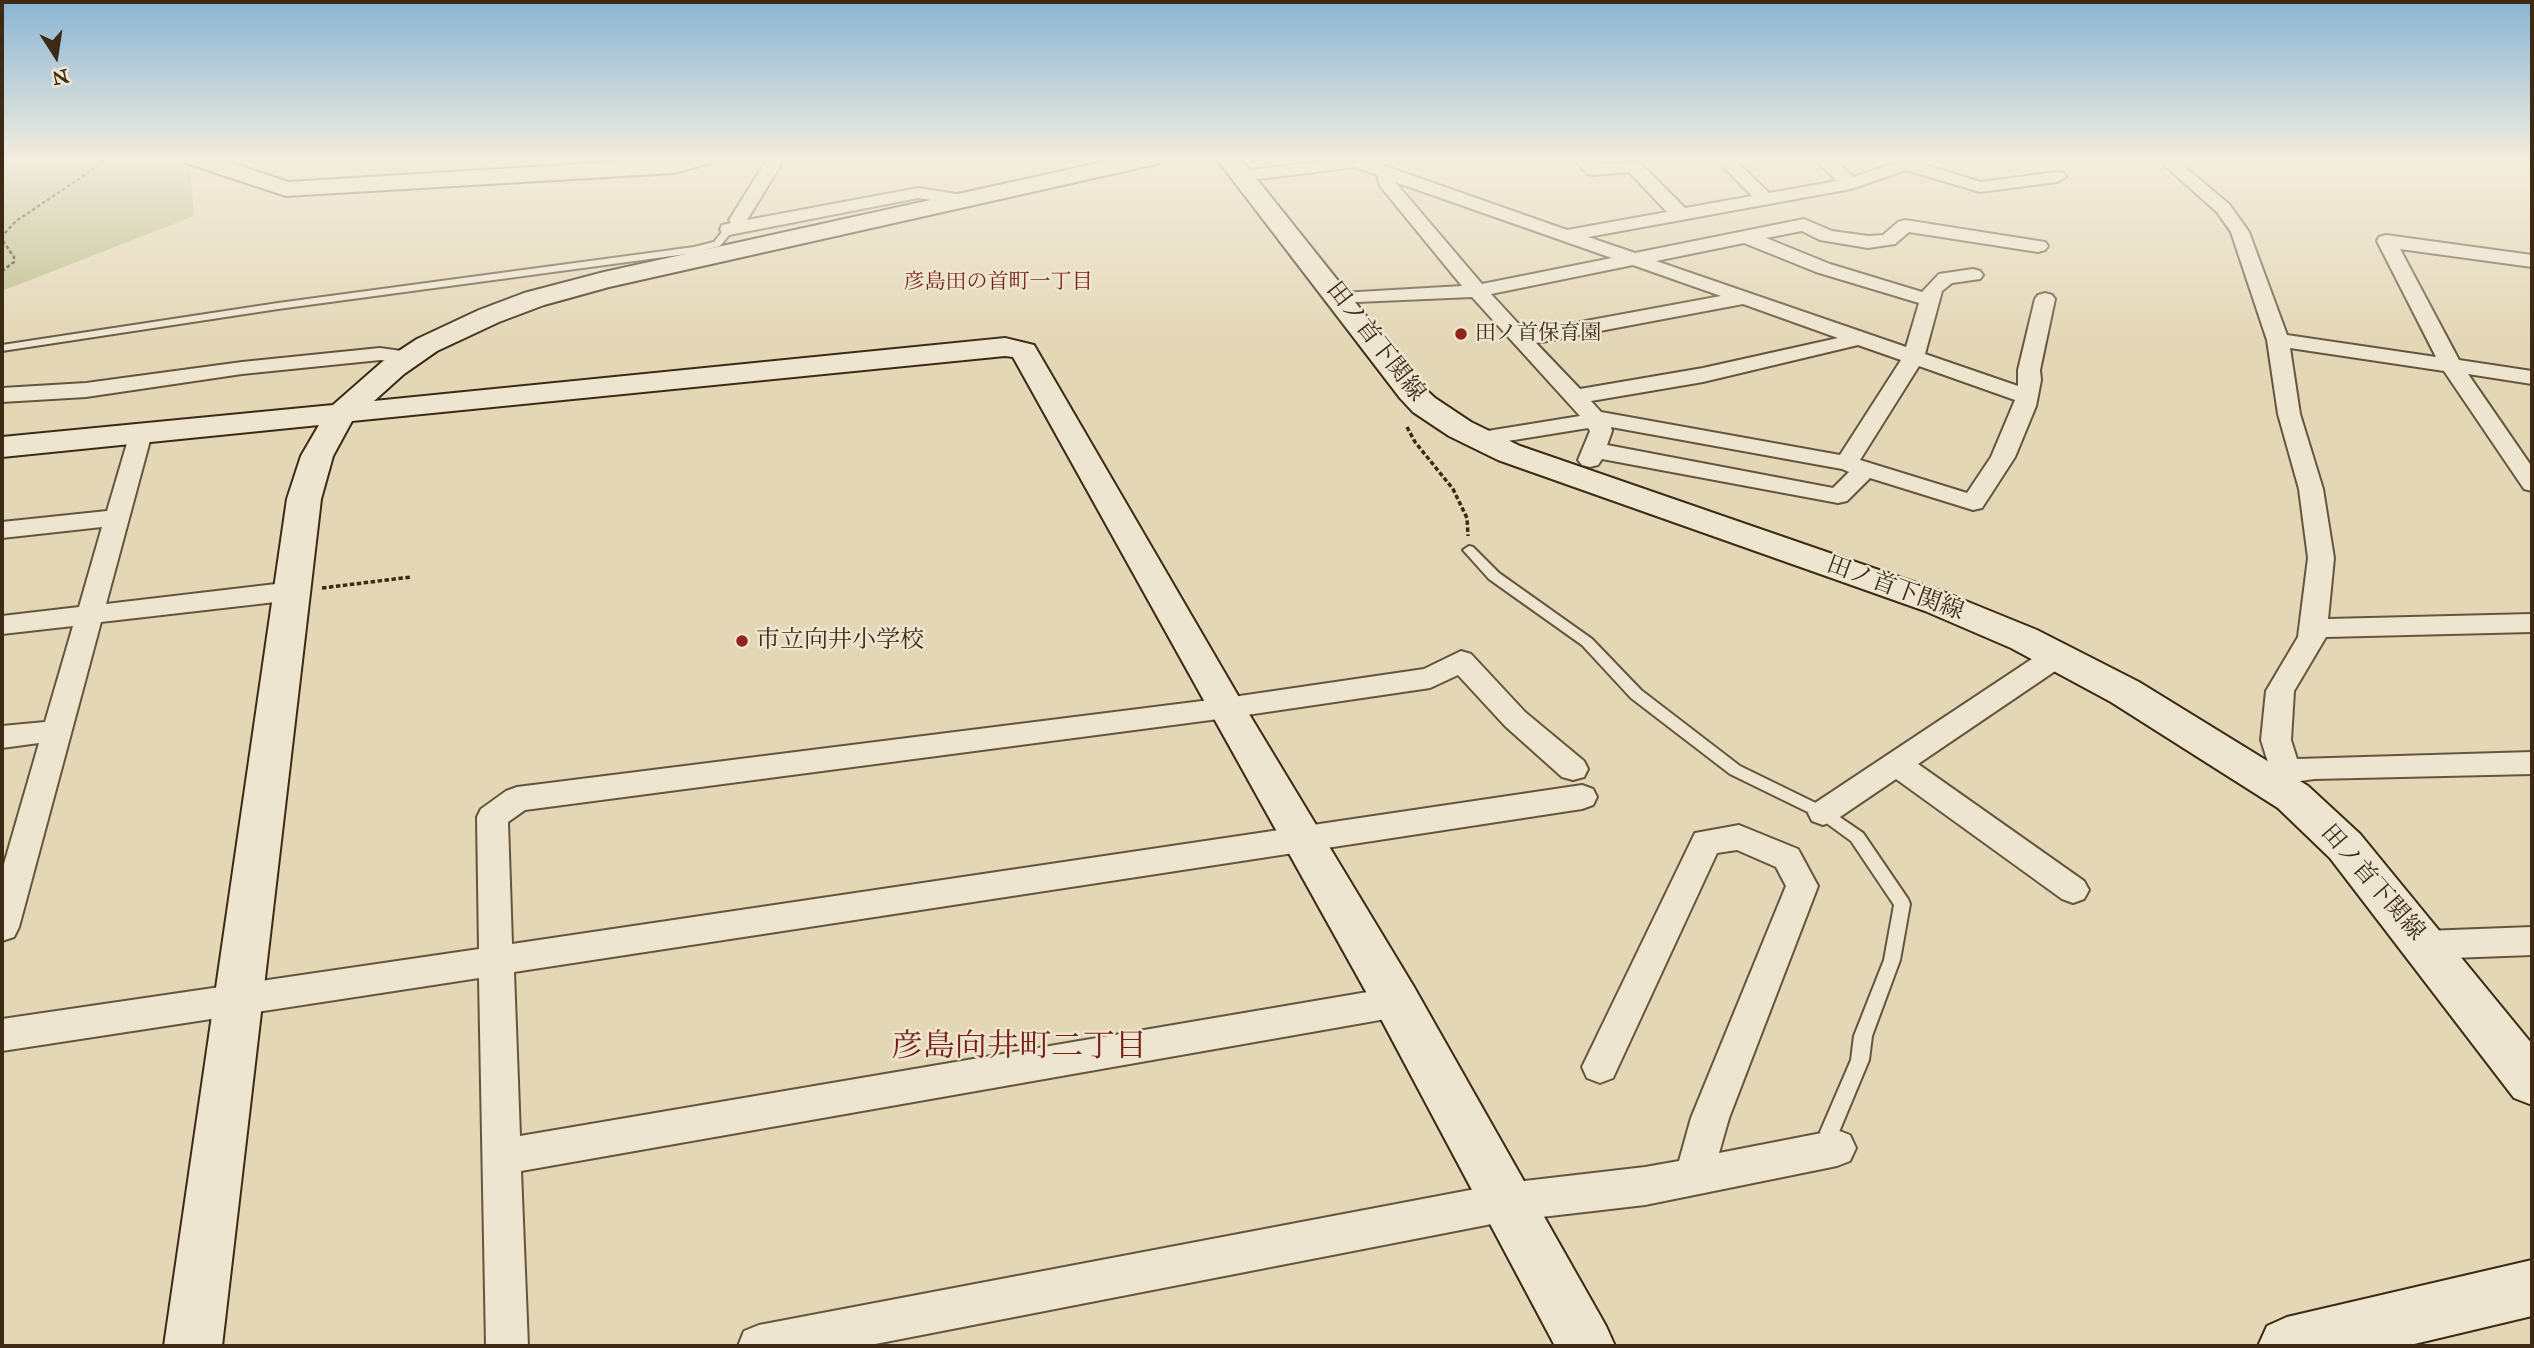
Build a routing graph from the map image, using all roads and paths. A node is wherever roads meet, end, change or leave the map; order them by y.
1 (16, 221) edge
2 (736, 221) edge
3 (757, 221) edge
4 (869, 221) edge
5 (1278, 221) edge
6 (1418, 221) edge
7 (1526, 221) edge
8 (1648, 221) edge
9 (2233, 221) edge
10 (733, 225) junction
11 (1564, 236) junction
12 (1746, 237) junction
13 (2037, 246) dead end
14 (1635, 260) junction
15 (2532, 261) edge
16 (2, 271) edge
17 (1973, 275) dead end
18 (1477, 291) junction
19 (1748, 298) junction
20 (1340, 299) junction
21 (2045, 299) dead end
22 (1929, 300) junction
23 (1860, 337) junction
24 (1521, 339) junction
25 (2278, 340) junction
26 (2, 348) edge
27 (1914, 357) junction
28 (408, 358) junction
29 (2451, 365) junction
30 (2532, 377) edge
31 (2, 395) edge
32 (1416, 397) junction
33 (1575, 397) junction
34 (2027, 397) junction
35 (342, 413) junction
36 (1595, 419) junction
37 (141, 433) junction
38 (1477, 439) junction
39 (2, 447) edge
40 (1856, 466) junction
41 (2532, 484) edge
42 (117, 518) junction
43 (2, 530) edge
44 (1469, 551) joint
45 (411, 578) dead end
46 (293, 591) junction
47 (89, 615) junction
48 (2532, 623) edge
49 (2, 625) edge
50 (2313, 628) junction
51 (2057, 656) junction
52 (1226, 708) junction
53 (56, 731) junction
54 (2, 737) edge
55 (2532, 763) edge
56 (1896, 765) junction
57 (2280, 778) junction
58 (1823, 813) junction
59 (1302, 839) junction
60 (10, 869) edge
61 (2073, 890) dead end
62 (2, 927) edge
63 (2532, 941) edge
64 (2425, 945) junction
65 (495, 961) junction
66 (239, 1000) junction
67 (1397, 1002) junction
68 (2, 1035) edge
69 (1600, 1067) dead end
70 (2532, 1082) edge
71 (1837, 1147) joint
72 (501, 1157) junction
73 (1693, 1177) junction
74 (1507, 1202) junction
75 (2532, 1288) edge
76 (193, 1346) edge
77 (507, 1346) edge
78 (759, 1346) edge
79 (1586, 1346) edge
80 (2287, 1346) edge

1 - 16 path
2 - 10 street
3 - 10 street
4 - 28 street
5 - 20 street, 田ノ首下関線
6 - 18 street
7 - 11 street
8 - 11 street
9 - 25 street
10 - 26 lane
11 - 14 street
12 - 13 street
12 - 14 street
12 - 22 street
14 - 18 street
14 - 19 street
15 - 29 street
17 - 22 street
18 - 20 street
18 - 24 street
19 - 23 street
19 - 24 street
20 - 32 street, 田ノ首下関線
21 - 34 street
22 - 27 street
23 - 27 street
23 - 33 street
24 - 33 street
25 - 29 street
25 - 50 street
27 - 34 street
27 - 40 street
28 - 31 street
28 - 35 street
29 - 30 street
29 - 41 street
32 - 38 street, 田ノ首下関線
32 - 44 path
33 - 36 street
34 - 40 street
35 - 37 street
35 - 46 street
35 - 52 street
36 - 38 street
36 - 40 street
36 - 40 street
37 - 39 street
37 - 42 street
38 - 51 street, 田ノ首下関線
42 - 43 street
42 - 47 street
44 - 58 lane
45 - 46 path
46 - 47 street
46 - 66 street
47 - 49 street
47 - 53 street
48 - 50 street
50 - 57 street
51 - 56 street
51 - 57 street, 田ノ首下関線
52 - 59 street
52 - 59 street
52 - 65 street
53 - 54 street
53 - 60 street
55 - 57 street
56 - 58 street
56 - 61 street
57 - 64 street, 田ノ首下関線
58 - 71 lane
59 - 65 street
59 - 67 street
60 - 62 street
63 - 64 street
64 - 70 street, 田ノ首下関線
65 - 66 street
65 - 72 street
66 - 68 street
66 - 76 street
67 - 72 street
67 - 74 street
69 - 73 street
71 - 73 street
72 - 77 street
73 - 74 street
74 - 78 street
74 - 79 street
75 - 80 street

